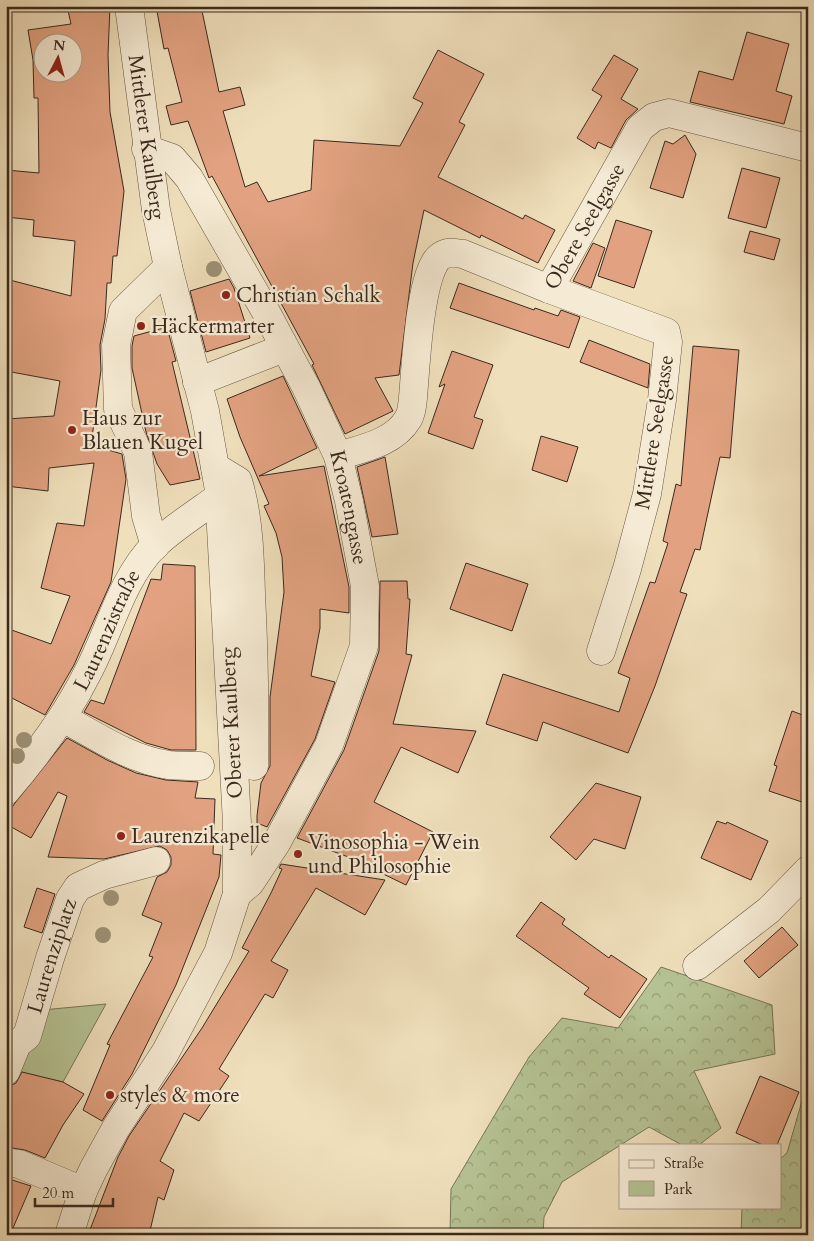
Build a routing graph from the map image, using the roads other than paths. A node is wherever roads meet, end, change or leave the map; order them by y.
1 (129, 6) edge
2 (808, 148) edge
3 (146, 149) junction
4 (168, 267) junction
5 (549, 289) junction
6 (284, 348) junction
7 (197, 382) junction
8 (205, 412) joint
9 (338, 456) junction
10 (215, 467) junction
11 (220, 497) junction
12 (155, 546) junction
13 (601, 651) dead end
14 (63, 718) junction
15 (200, 766) dead end
16 (254, 766) dead end
17 (6, 791) edge
18 (156, 861) dead end
19 (808, 870) edge
20 (237, 894) junction
21 (697, 966) dead end
22 (6, 1071) edge
23 (6, 1162) edge
24 (83, 1191) junction
25 (69, 1235) edge

1 - 3 street, Mittlerer Kaulberg
2 - 5 street, Obere Seelgasse
3 - 4 street, Mittlerer Kaulberg
3 - 6 street, Kroatengasse
4 - 7 street, Mittlerer Kaulberg
4 - 12 street
5 - 9 street, Obere Seelgasse
5 - 13 street, Mittlere Seelgasse
6 - 7 street
6 - 9 street, Kroatengasse
7 - 8 street, Mittlerer Kaulberg
8 - 10 street, Oberer Kaulberg
9 - 20 street, Kroatengasse
10 - 11 street, Oberer Kaulberg
10 - 16 street, Oberer Kaulberg
11 - 12 street, Laurenzistraße
11 - 20 street, Oberer Kaulberg
12 - 14 street, Laurenzistraße
14 - 15 street
14 - 17 street, Laurenzistraße
18 - 22 street, Laurenziplatz
19 - 21 street
20 - 24 street, Oberer Kaulberg
23 - 24 street
24 - 25 street

